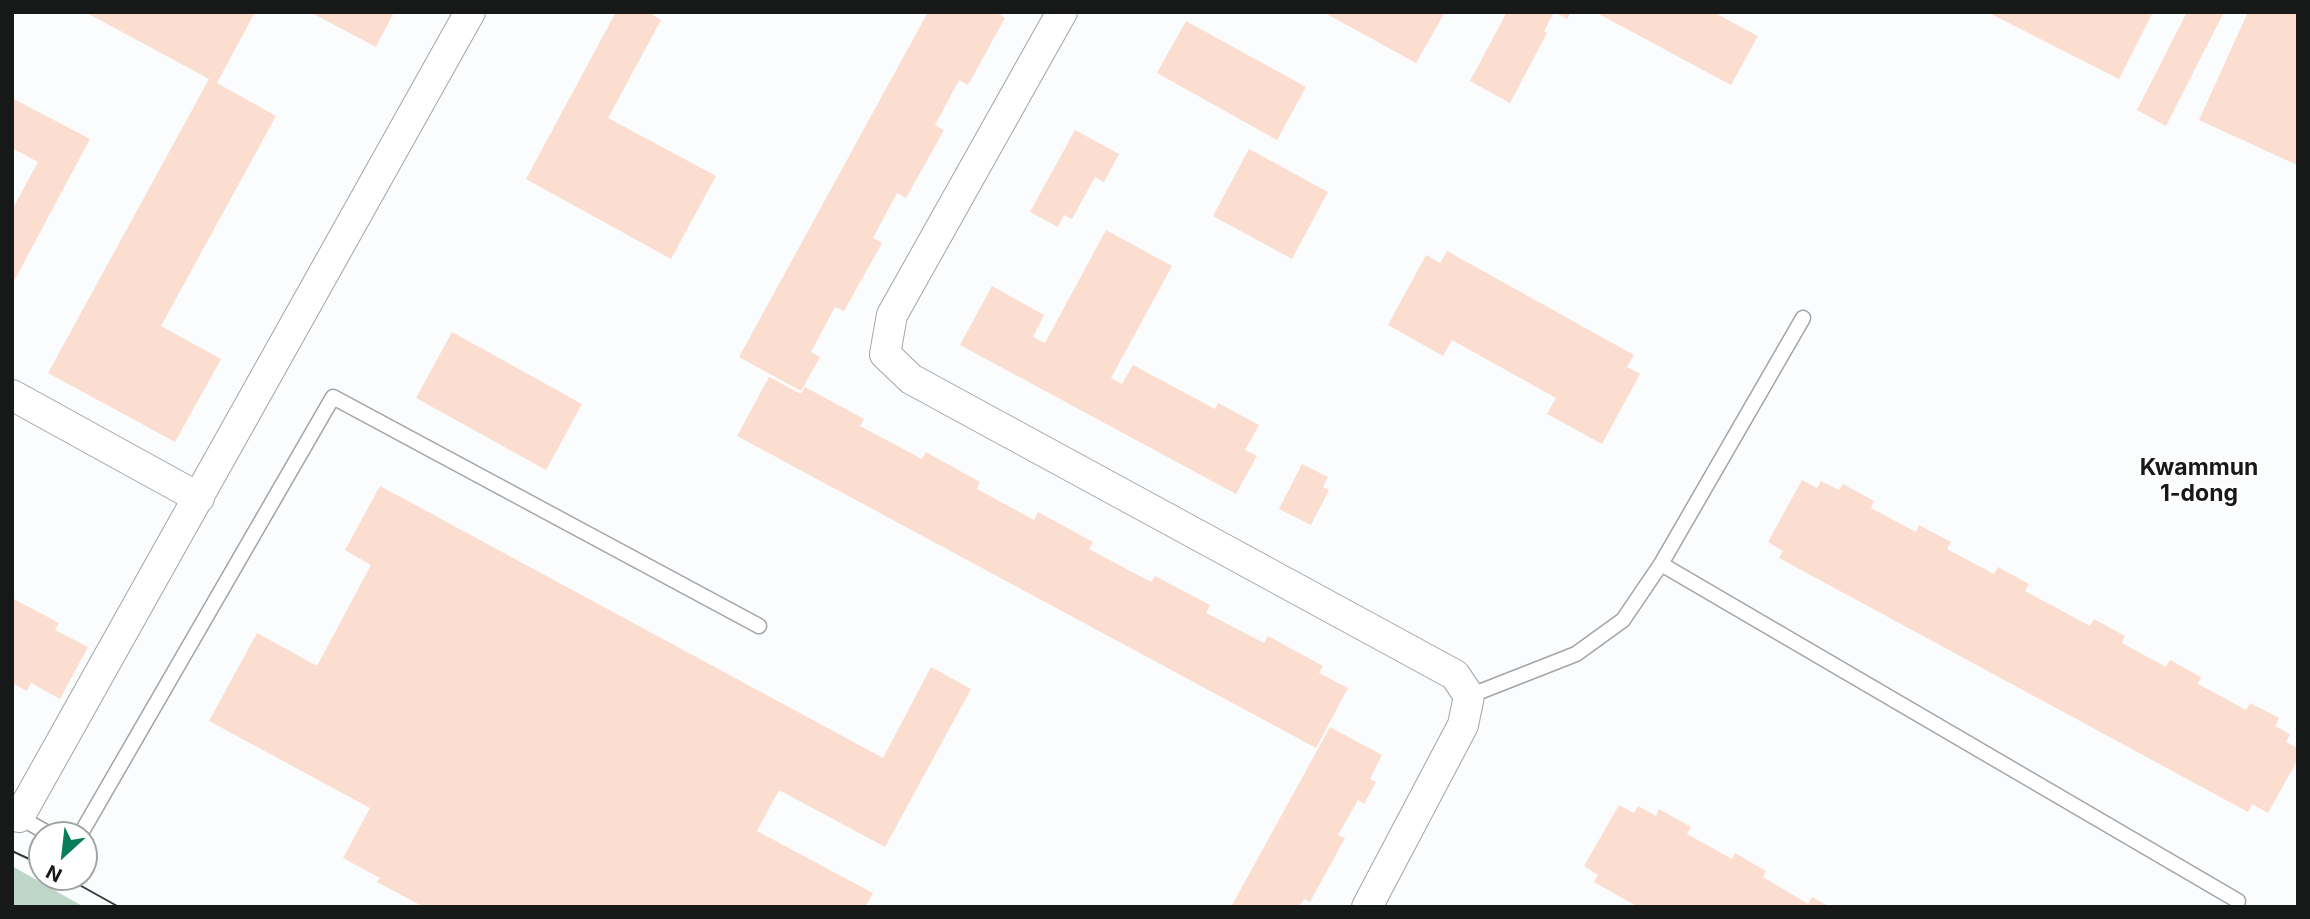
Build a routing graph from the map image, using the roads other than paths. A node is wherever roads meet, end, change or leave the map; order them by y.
1 (470, 12) edge
2 (1062, 12) edge
3 (1803, 318) dead end
4 (12, 395) edge
5 (199, 498) junction
6 (1661, 564) junction
7 (759, 626) dead end
8 (1469, 696) junction
9 (16, 815) edge
10 (88, 821) edge
11 (2238, 901) dead end
12 (1367, 907) edge

1 - 5 street
2 - 8 street
3 - 6 lane
4 - 5 street
5 - 9 street
6 - 8 lane
6 - 11 lane
7 - 10 lane
8 - 12 street

